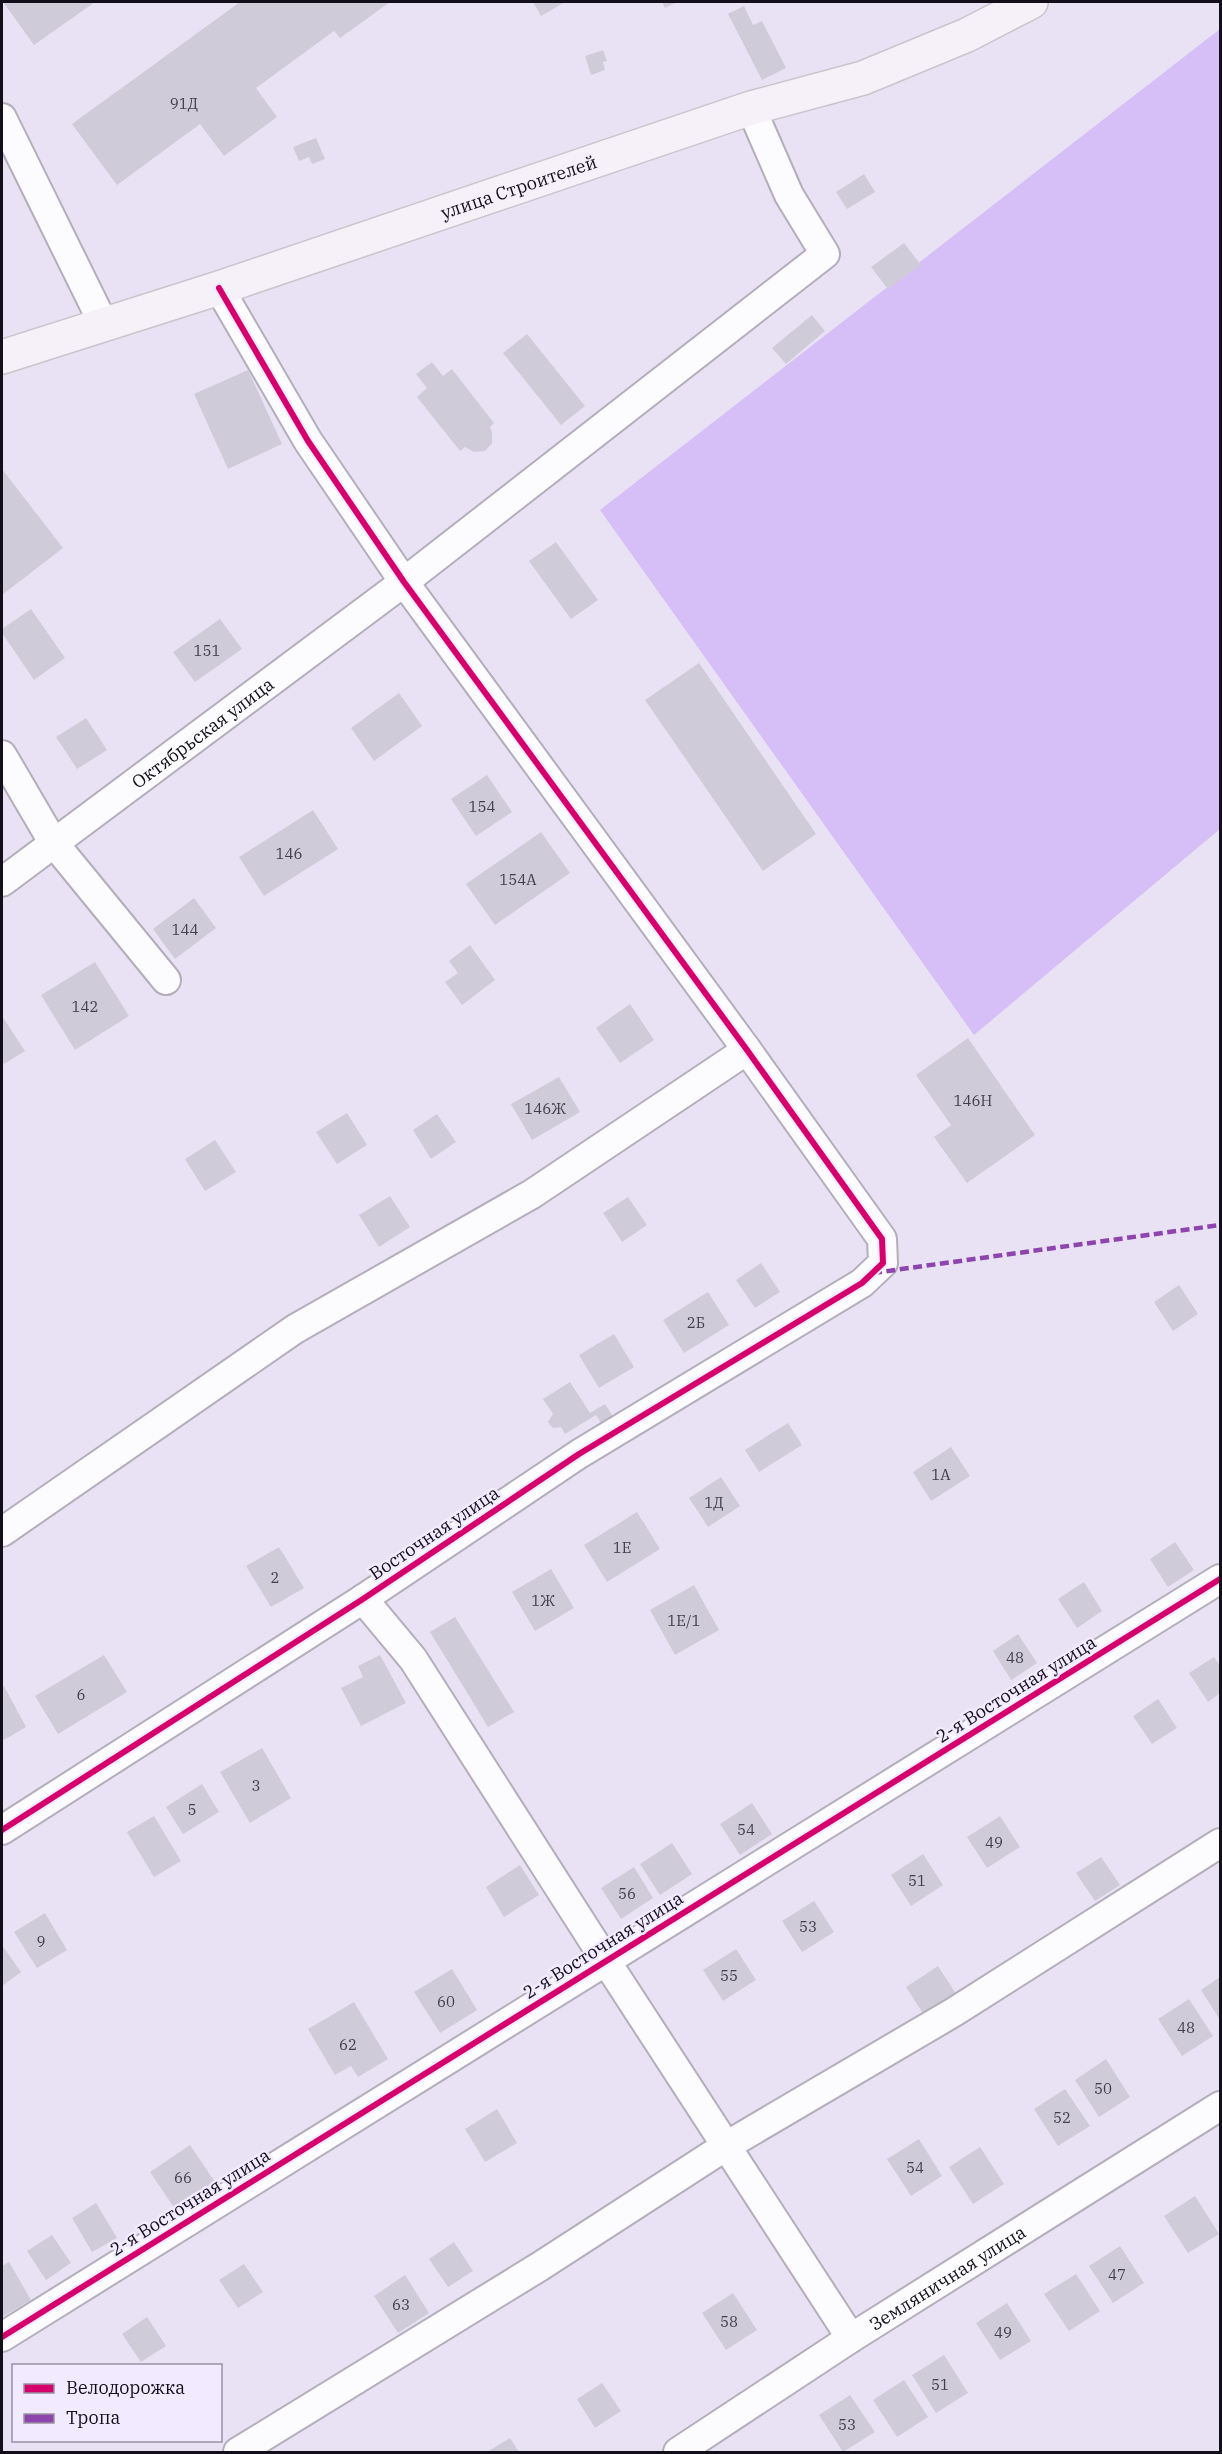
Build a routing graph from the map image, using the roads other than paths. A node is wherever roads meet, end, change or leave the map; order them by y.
1 (1031, 2) edge
2 (751, 108) junction
3 (2, 118) edge
4 (219, 288) junction
5 (104, 325) junction
6 (2, 357) edge
7 (404, 582) junction
8 (2, 755) edge
9 (53, 842) junction
10 (2, 882) edge
11 (166, 980) dead end
12 (747, 1050) junction
13 (2, 1532) edge
14 (1221, 1579) edge
15 (363, 1599) junction
16 (2, 1830) edge
17 (1221, 1843) edge
18 (606, 1961) junction
19 (1221, 2106) edge
20 (726, 2146) junction
21 (2, 2337) edge
22 (851, 2338) junction
23 (238, 2452) edge
24 (678, 2452) edge

1 - 2 main road, улица Строителей
2 - 4 main road, улица Строителей
2 - 7 street, Октябрьская улица
3 - 5 street
4 - 5 main road, улица Строителей
4 - 7 street
5 - 6 main road, улица Строителей
7 - 9 street, Октябрьская улица
7 - 12 street
8 - 9 street
9 - 10 street, Октябрьская улица
9 - 11 street
12 - 13 street
12 - 15 street, Восточная улица
14 - 18 street, 2-я Восточная улица
15 - 16 street, Восточная улица
15 - 18 street
17 - 20 street
18 - 20 street
18 - 21 street, 2-я Восточная улица
19 - 22 street, Земляничная улица
20 - 22 street
20 - 23 street
22 - 24 street, Земляничная улица

